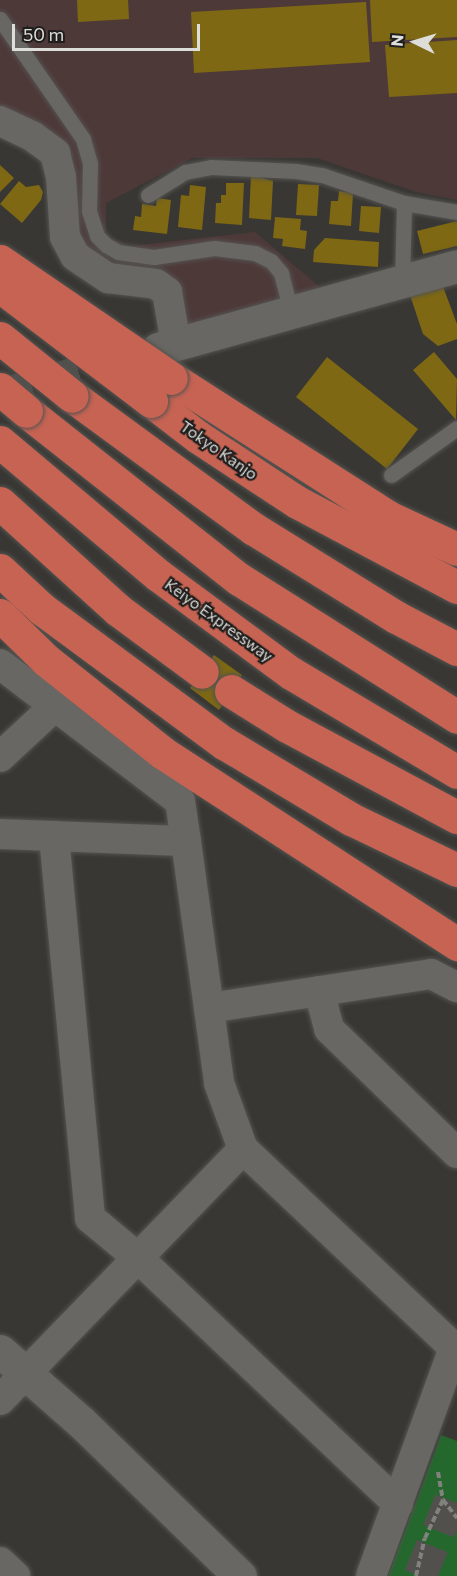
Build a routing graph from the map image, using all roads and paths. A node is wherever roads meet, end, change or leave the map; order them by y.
1 (0, 19) edge
2 (0, 121) edge
3 (148, 195) dead end
4 (404, 203) junction
5 (457, 212) edge
6 (0, 261) edge
7 (457, 266) edge
8 (402, 282) junction
9 (0, 285) edge
10 (291, 312) junction
11 (0, 338) edge
12 (164, 368) junction
13 (0, 389) edge
14 (457, 428) edge
15 (0, 442) edge
16 (391, 475) dead end
17 (0, 503) edge
18 (457, 549) edge
19 (0, 570) edge
20 (457, 587) edge
21 (0, 615) edge
22 (457, 649) edge
23 (0, 664) edge
24 (202, 672) dead end
25 (231, 691) dead end
26 (53, 708) junction
27 (457, 717) edge
28 (0, 757) edge
29 (457, 772) edge
30 (457, 817) edge
31 (0, 834) edge
32 (54, 836) junction
33 (186, 841) junction
34 (457, 870) edge
35 (457, 944) edge
36 (457, 987) edge
37 (319, 991) junction
38 (209, 1008) junction
39 (243, 1149) junction
40 (457, 1153) edge
41 (138, 1258) junction
42 (456, 1344) edge
43 (0, 1351) edge
44 (26, 1374) junction
45 (0, 1400) edge
46 (437, 1470) dead end
47 (443, 1500) junction
48 (398, 1504) junction
49 (457, 1518) edge
50 (0, 1562) edge
51 (15, 1576) edge
52 (240, 1576) edge
53 (371, 1576) edge
54 (417, 1576) edge

1 - 10 lane
2 - 12 street
3 - 4 lane
4 - 5 lane
4 - 8 lane
6 - 12 highway, bridge
7 - 8 street
8 - 10 street
9 - 12 highway, Tokyo Kanjo, bridge
10 - 12 street
11 - 22 highway, bridge
12 - 18 highway
12 - 20 highway, Tokyo Kanjo
13 - 27 highway, bridge
14 - 16 lane
15 - 29 highway, Keiyo Expressway
17 - 24 highway
19 - 34 highway
21 - 35 highway
23 - 26 street
25 - 30 highway
26 - 28 street
26 - 33 street
31 - 32 street
32 - 33 street
32 - 41 street
33 - 38 street
36 - 37 street
37 - 38 street
37 - 40 street
38 - 39 street
39 - 41 street
39 - 42 street
41 - 44 street
41 - 48 street
42 - 48 street
43 - 44 street
44 - 45 street
44 - 52 street
46 - 47 path
47 - 49 path
47 - 54 path
48 - 53 street
50 - 51 street

